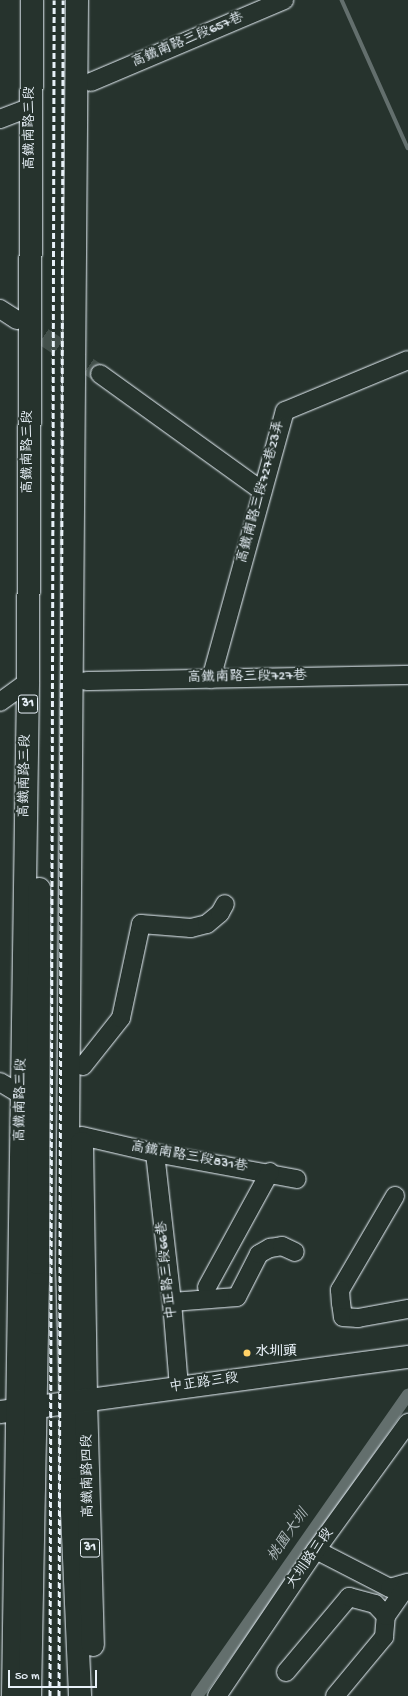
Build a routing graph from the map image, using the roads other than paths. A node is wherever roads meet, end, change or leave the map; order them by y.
1 (32, 0) edge
2 (47, 0) edge
3 (77, 0) edge
4 (92, 0) edge
5 (284, 0) edge
6 (91, 82) junction
7 (31, 106) junction
8 (0, 119) edge
9 (0, 309) edge
10 (17, 320) tunnel mouth
11 (408, 360) edge
12 (100, 374) tunnel mouth
13 (262, 491) junction
14 (408, 675) edge
15 (211, 679) junction
16 (28, 682) junction
17 (86, 682) junction
18 (0, 702) edge
19 (26, 784) junction
20 (39, 831) junction
21 (225, 904) dead end
22 (83, 1066) junction
23 (0, 1082) edge
24 (22, 1095) junction
25 (82, 1136) junction
26 (155, 1153) junction
27 (270, 1172) junction
28 (297, 1179) dead end
29 (395, 1196) dead end
30 (295, 1252) dead end
31 (207, 1287) dead end
32 (172, 1302) junction
33 (408, 1309) edge
34 (404, 1357) edge
35 (179, 1388) junction
36 (78, 1401) junction
37 (18, 1409) edge
38 (408, 1423) edge
39 (316, 1550) junction
40 (408, 1584) edge
41 (386, 1616) junction
42 (286, 1672) dead end
43 (12, 1696) edge
44 (30, 1696) edge
45 (80, 1696) edge
46 (94, 1696) edge
47 (217, 1696) edge
48 (335, 1696) edge

1 - 7 main road, 高鐵南路三段 / 31
2 - 20 main road, 高鐵南路三段 / 31
3 - 36 main road, 31
4 - 6 main road, 31
5 - 6 street, 高鐵南路三段657巷
6 - 17 main road, 31
7 - 8 street
7 - 16 main road, 高鐵南路三段 / 31
9 - 10 street
11 - 13 street, 高鐵南路三段727巷23弄
12 - 13 street
13 - 15 street, 高鐵南路三段727巷23弄
14 - 15 street, 高鐵南路三段727巷
15 - 17 street, 高鐵南路三段727巷
16 - 18 street
16 - 19 main road, 高鐵南路三段 / 31
17 - 22 main road, 31
19 - 20 main road
19 - 24 main road, 高鐵南路三段 / 31
20 - 37 main road, 高鐵南路三段 / 31
21 - 22 street
22 - 25 main road, 31
23 - 24 street
24 - 37 main road, 高鐵南路三段 / 31
25 - 26 street, 高鐵南路三段831巷
25 - 36 main road, 31
26 - 27 street, 高鐵南路三段831巷
26 - 32 street, 中正路三段66巷
27 - 28 street, 高鐵南路三段831巷
27 - 31 street
29 - 33 street
30 - 32 street
32 - 35 street, 中正路三段66巷
34 - 35 main road, 中正路三段
35 - 36 main road, 中正路三段
36 - 37 main road, 中正路三段
36 - 45 main road, 高鐵南路四段 / 31
36 - 46 main road, 高鐵南路四段 / 31
37 - 43 main road, 31
37 - 44 main road, 31
38 - 39 street, 大圳路三段
39 - 40 street
39 - 47 street, 大圳路三段
40 - 41 street
41 - 42 street
41 - 48 street

